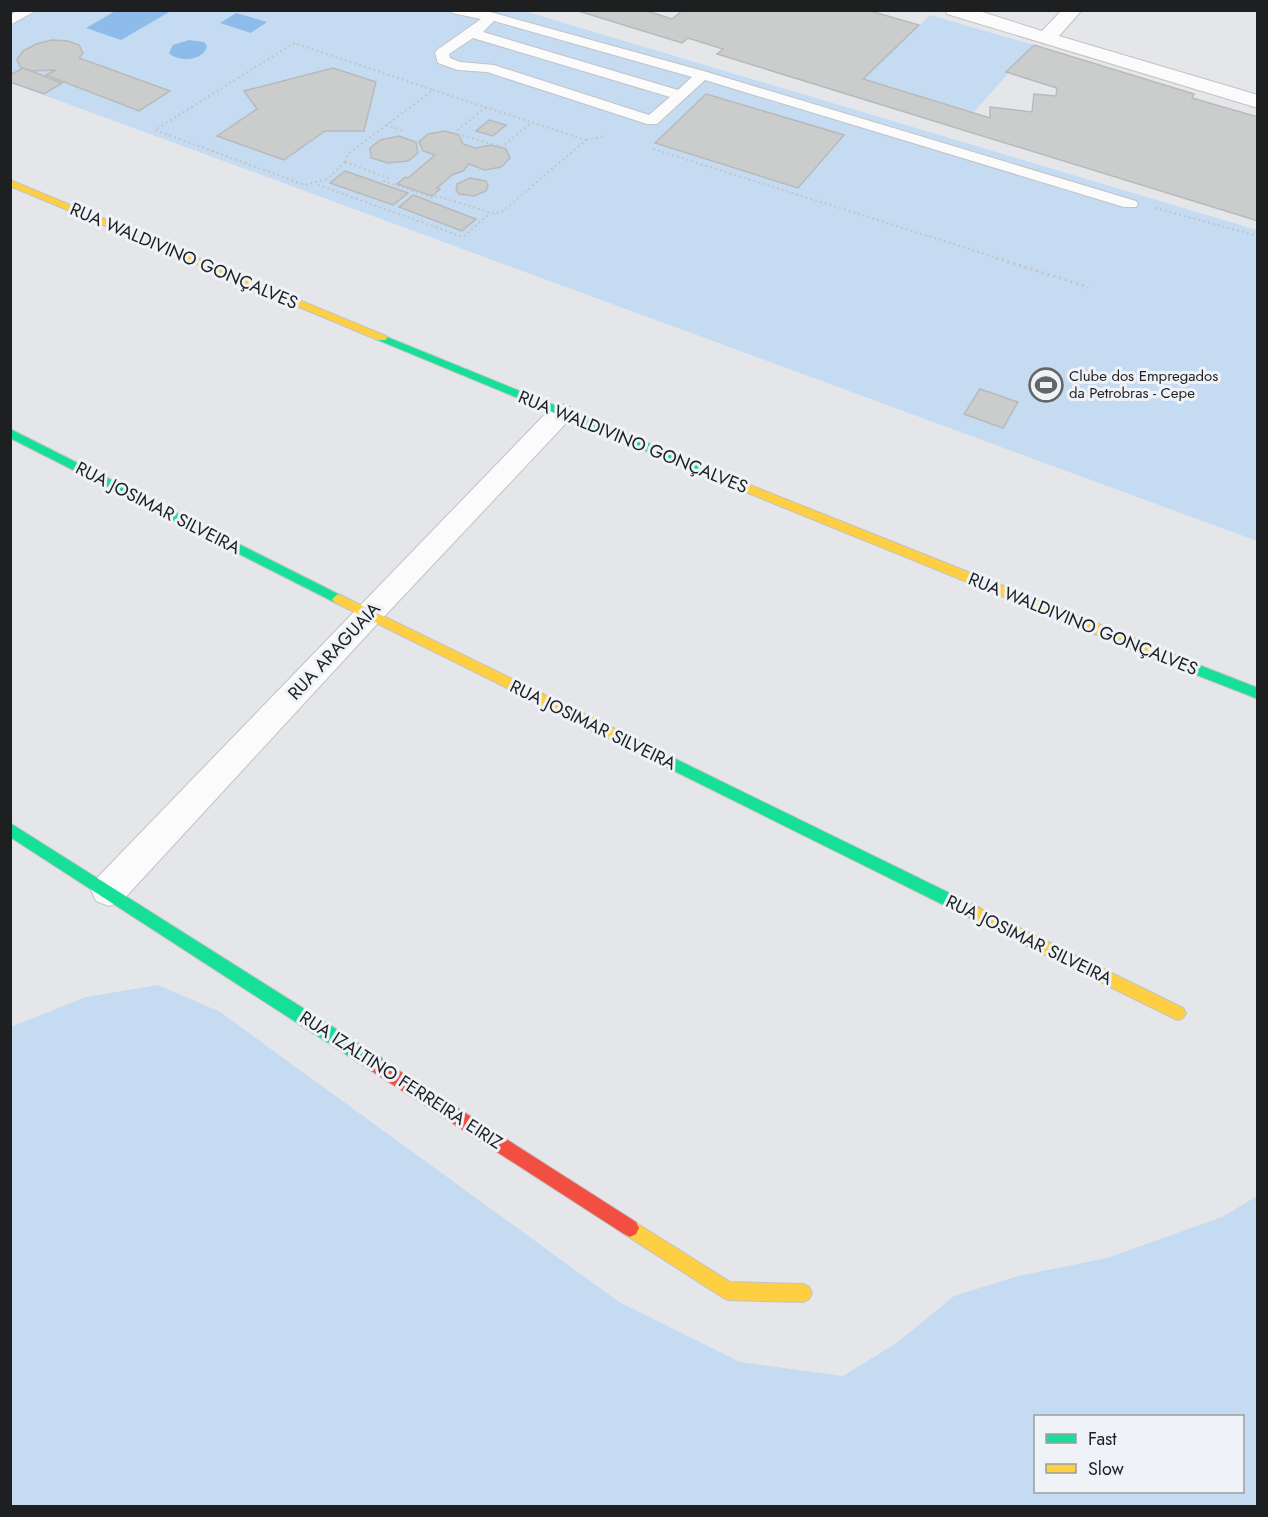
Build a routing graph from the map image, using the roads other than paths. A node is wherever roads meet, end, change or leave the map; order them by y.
1 (30, 10) edge
2 (457, 10) edge
3 (954, 10) edge
4 (1073, 10) edge
5 (490, 16) junction
6 (10, 21) edge
7 (471, 33) junction
8 (1047, 37) junction
9 (702, 75) junction
10 (681, 95) junction
11 (1257, 102) edge
12 (10, 183) edge
13 (1130, 204) road end
14 (561, 413) junction
15 (10, 433) edge
16 (368, 614) junction
17 (1257, 694) edge
18 (13, 834) edge
19 (109, 890) junction
20 (1178, 1013) dead end
21 (803, 1293) dead end

1 - 6 lane
2 - 5 lane
3 - 8 street
4 - 8 street
5 - 7 lane
5 - 9 lane
7 - 10 lane
7 - 10 lane
8 - 11 street
9 - 10 lane
9 - 13 lane
12 - 14 street, RUA WALDIVINO GONÇALVES
14 - 16 street, RUA ARAGUAIA
14 - 17 street, RUA WALDIVINO GONÇALVES
15 - 16 street, RUA JOSIMAR SILVEIRA
16 - 19 street, RUA ARAGUAIA
16 - 20 street, RUA JOSIMAR SILVEIRA
18 - 19 street, RUA IZALTINO FERREIRA EIRIZ
19 - 21 street, RUA IZALTINO FERREIRA EIRIZ

